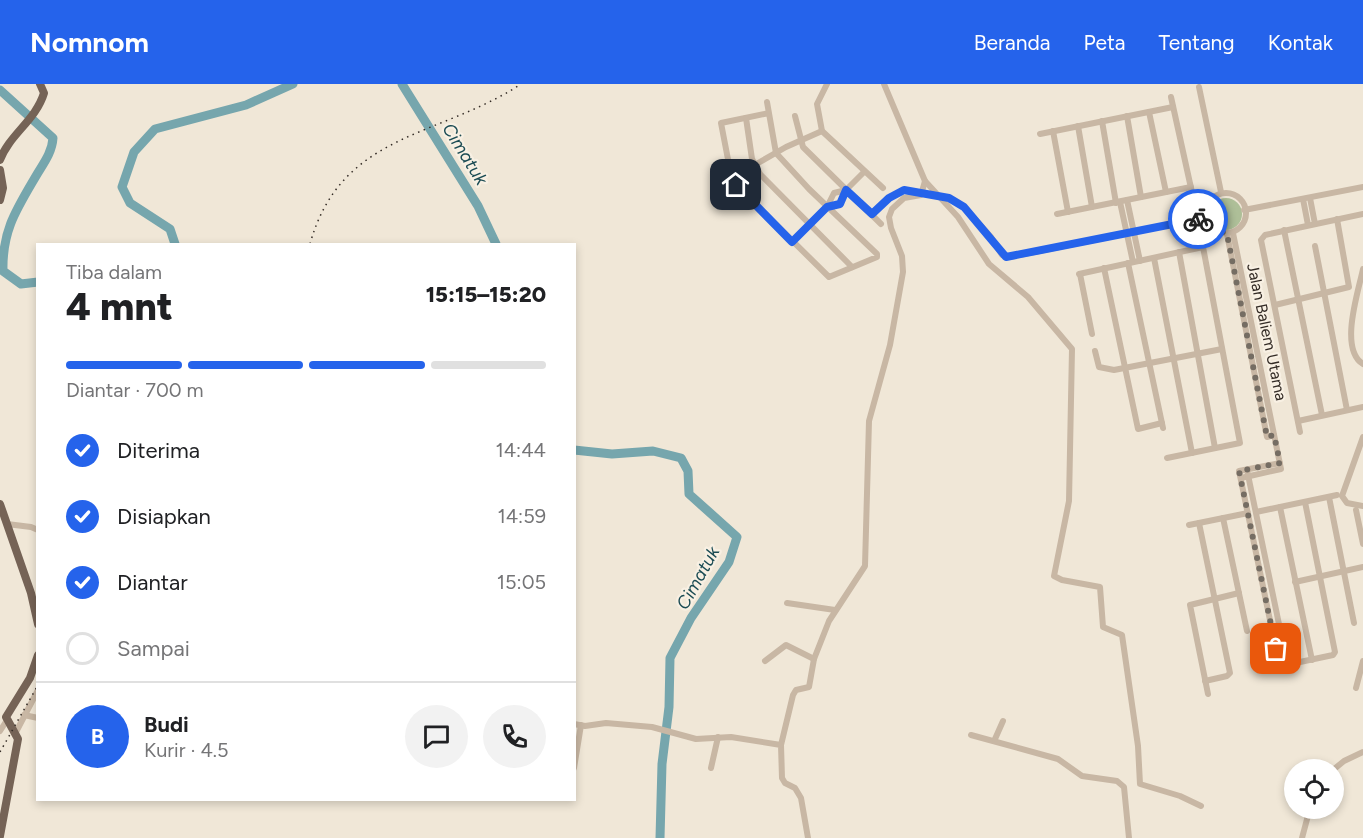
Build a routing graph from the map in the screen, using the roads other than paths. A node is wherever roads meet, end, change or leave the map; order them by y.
1 (40, 84) edge
2 (827, 84) edge
3 (884, 84) edge
4 (1199, 87) dead end
5 (1171, 97) dead end
6 (767, 102) dead end
7 (1173, 107) junction
8 (1149, 112) junction
9 (769, 113) junction
10 (795, 116) dead end
11 (1127, 117) junction
12 (746, 118) junction
13 (1102, 121) junction
14 (1078, 126) junction
15 (822, 131) junction
16 (1053, 131) junction
17 (1040, 134) dead end
18 (800, 141) junction
19 (776, 153) junction
20 (0, 160) edge
21 (754, 166) junction
22 (0, 170) edge
23 (864, 172) junction
24 (732, 178) junction
25 (925, 181) junction
26 (1191, 187) junction
27 (1363, 187) edge
28 (883, 188) dead end
29 (846, 190) junction
30 (1166, 192) junction
31 (1221, 192) junction
32 (921, 195) junction
33 (941, 196) junction
34 (1141, 197) junction
35 (1193, 197) dead end
36 (1306, 198) junction
37 (0, 200) edge
38 (1121, 201) junction
39 (827, 207) junction
40 (1092, 207) junction
41 (1245, 210) junction
42 (1068, 212) junction
43 (872, 214) junction
44 (1057, 214) dead end
45 (1363, 214) edge
46 (1208, 217) junction
47 (1338, 219) junction
48 (809, 224) junction
49 (881, 224) dead end
50 (1311, 224) junction
51 (1284, 230) junction
52 (1130, 233) junction
53 (1230, 234) junction
54 (792, 242) junction
55 (1315, 246) dead end
56 (1179, 252) junction
57 (1154, 258) junction
58 (1134, 262) junction
59 (852, 267) junction
60 (1104, 268) junction
61 (1363, 269) edge
62 (1325, 295) junction
63 (1297, 300) junction
64 (1275, 305) junction
65 (1092, 334) dead end
66 (1222, 349) junction
67 (1095, 351) dead end
68 (1198, 354) junction
69 (1173, 358) junction
70 (1149, 363) junction
71 (1363, 364) edge
72 (1125, 368) junction
73 (1363, 407) edge
74 (1347, 410) junction
75 (1322, 415) junction
76 (1298, 421) junction
77 (1300, 432) dead end
78 (1363, 437) edge
79 (1215, 448) junction
80 (1192, 453) junction
81 (1167, 458) dead end
82 (1248, 473) junction
83 (1337, 495) dead end
84 (1329, 497) junction
85 (1305, 502) junction
86 (0, 504) edge
87 (1363, 506) edge
88 (1280, 507) junction
89 (1356, 510) dead end
90 (1256, 512) junction
91 (1248, 513) junction
92 (1223, 518) junction
93 (1199, 523) junction
94 (7, 524) junction
95 (1190, 525) dead end
96 (36, 529) edge
97 (1363, 544) edge
98 (1363, 567) edge
99 (1343, 572) junction
100 (1320, 577) junction
101 (1295, 582) junction
102 (1272, 589) junction
103 (1264, 591) junction
104 (1239, 593) junction
105 (1214, 598) junction
106 (787, 603) dead end
107 (835, 610) junction
108 (36, 615) edge
109 (1354, 624) dead end
110 (1247, 631) dead end
111 (1276, 649) dead end
112 (814, 659) junction
113 (1312, 660) junction
114 (36, 661) edge
115 (765, 661) dead end
116 (1363, 661) edge
117 (1205, 681) junction
118 (1356, 688) dead end
119 (36, 694) edge
120 (1208, 694) dead end
121 (24, 715) junction
122 (36, 718) edge
123 (7, 720) junction
124 (1003, 721) dead end
125 (578, 724) edge
126 (0, 731) edge
127 (16, 732) junction
128 (972, 735) dead end
129 (718, 737) junction
130 (995, 740) junction
131 (781, 745) junction
132 (576, 751) edge
133 (1363, 752) edge
134 (1344, 761) edge
135 (711, 768) dead end
136 (1138, 782) junction
137 (1124, 787) junction
138 (1201, 806) dead end
139 (1307, 819) edge
140 (0, 836) edge
141 (808, 838) edge
142 (1129, 838) edge
143 (1302, 838) edge

1 - 20 main road
2 - 15 street
3 - 25 street
4 - 31 street
5 - 7 street
6 - 9 street
7 - 8 street
7 - 26 street
8 - 11 street
8 - 30 street
9 - 12 street
9 - 19 street
10 - 18 street
11 - 13 street
11 - 34 street
12 - 21 street
12 - 24 street
13 - 14 street
13 - 38 street
14 - 16 street
14 - 40 street
15 - 18 street
15 - 23 street
16 - 17 street
16 - 42 street
18 - 19 street
18 - 29 street
19 - 21 street
19 - 39 street
21 - 24 street
21 - 48 street
22 - 37 main road
23 - 28 street
23 - 29 street
24 - 54 street
25 - 32 street
25 - 33 street
26 - 30 street
26 - 35 street
27 - 36 street
29 - 39 street
29 - 39 street
29 - 43 street
30 - 34 street
31 - 41 street
31 - 46 street
32 - 33 street
32 - 43 street
32 - 107 street
33 - 52 street
33 - 136 street
34 - 38 street
36 - 41 street
36 - 50 street
38 - 40 street
38 - 52 street
39 - 48 street
39 - 59 street
40 - 42 street
41 - 53 street
42 - 44 street
43 - 49 street
45 - 47 street
46 - 52 street
46 - 53 street
47 - 50 street
47 - 62 street
48 - 54 street
48 - 59 street
50 - 51 street
51 - 63 street
51 - 64 street
52 - 58 street
53 - 82 street, Jalan Baliem Utama
54 - 59 street
55 - 62 street
56 - 57 street
56 - 66 street
56 - 68 street
57 - 58 street
57 - 69 street
58 - 60 street
58 - 70 street
60 - 65 street
60 - 72 street
61 - 71 street
62 - 63 street
62 - 74 street
63 - 64 street
63 - 75 street
64 - 76 street
66 - 68 street
66 - 79 street
67 - 72 street
68 - 69 street
68 - 79 street
69 - 70 street
69 - 80 street
70 - 72 street
70 - 72 street
73 - 74 street
74 - 75 street
75 - 76 street
76 - 77 street
78 - 87 street
79 - 80 street
80 - 81 street
82 - 90 street
82 - 91 street
83 - 84 street
84 - 85 street
84 - 99 street
85 - 88 street
85 - 100 street
86 - 94 main road
88 - 90 street
88 - 101 street
89 - 97 street
90 - 102 street
91 - 92 street
91 - 103 street
92 - 93 street
92 - 104 street
93 - 95 street
93 - 105 street
94 - 96 street
94 - 108 main road
98 - 99 street
99 - 100 street
99 - 109 street
100 - 101 street
100 - 113 street
101 - 113 street
102 - 103 street
102 - 113 street
103 - 111 street
104 - 105 street
104 - 110 street
105 - 117 street
105 - 117 street
106 - 107 street
107 - 112 street
112 - 115 street
112 - 131 street
114 - 123 main road
116 - 118 street
117 - 120 street
119 - 121 street
121 - 122 street
121 - 127 street
123 - 126 street
123 - 127 main road
124 - 130 street
125 - 129 street
125 - 132 street
127 - 140 main road
128 - 130 street
129 - 131 street
129 - 135 street
130 - 137 street
131 - 141 street
133 - 134 street
136 - 137 street
136 - 138 street
137 - 142 street
139 - 143 street

